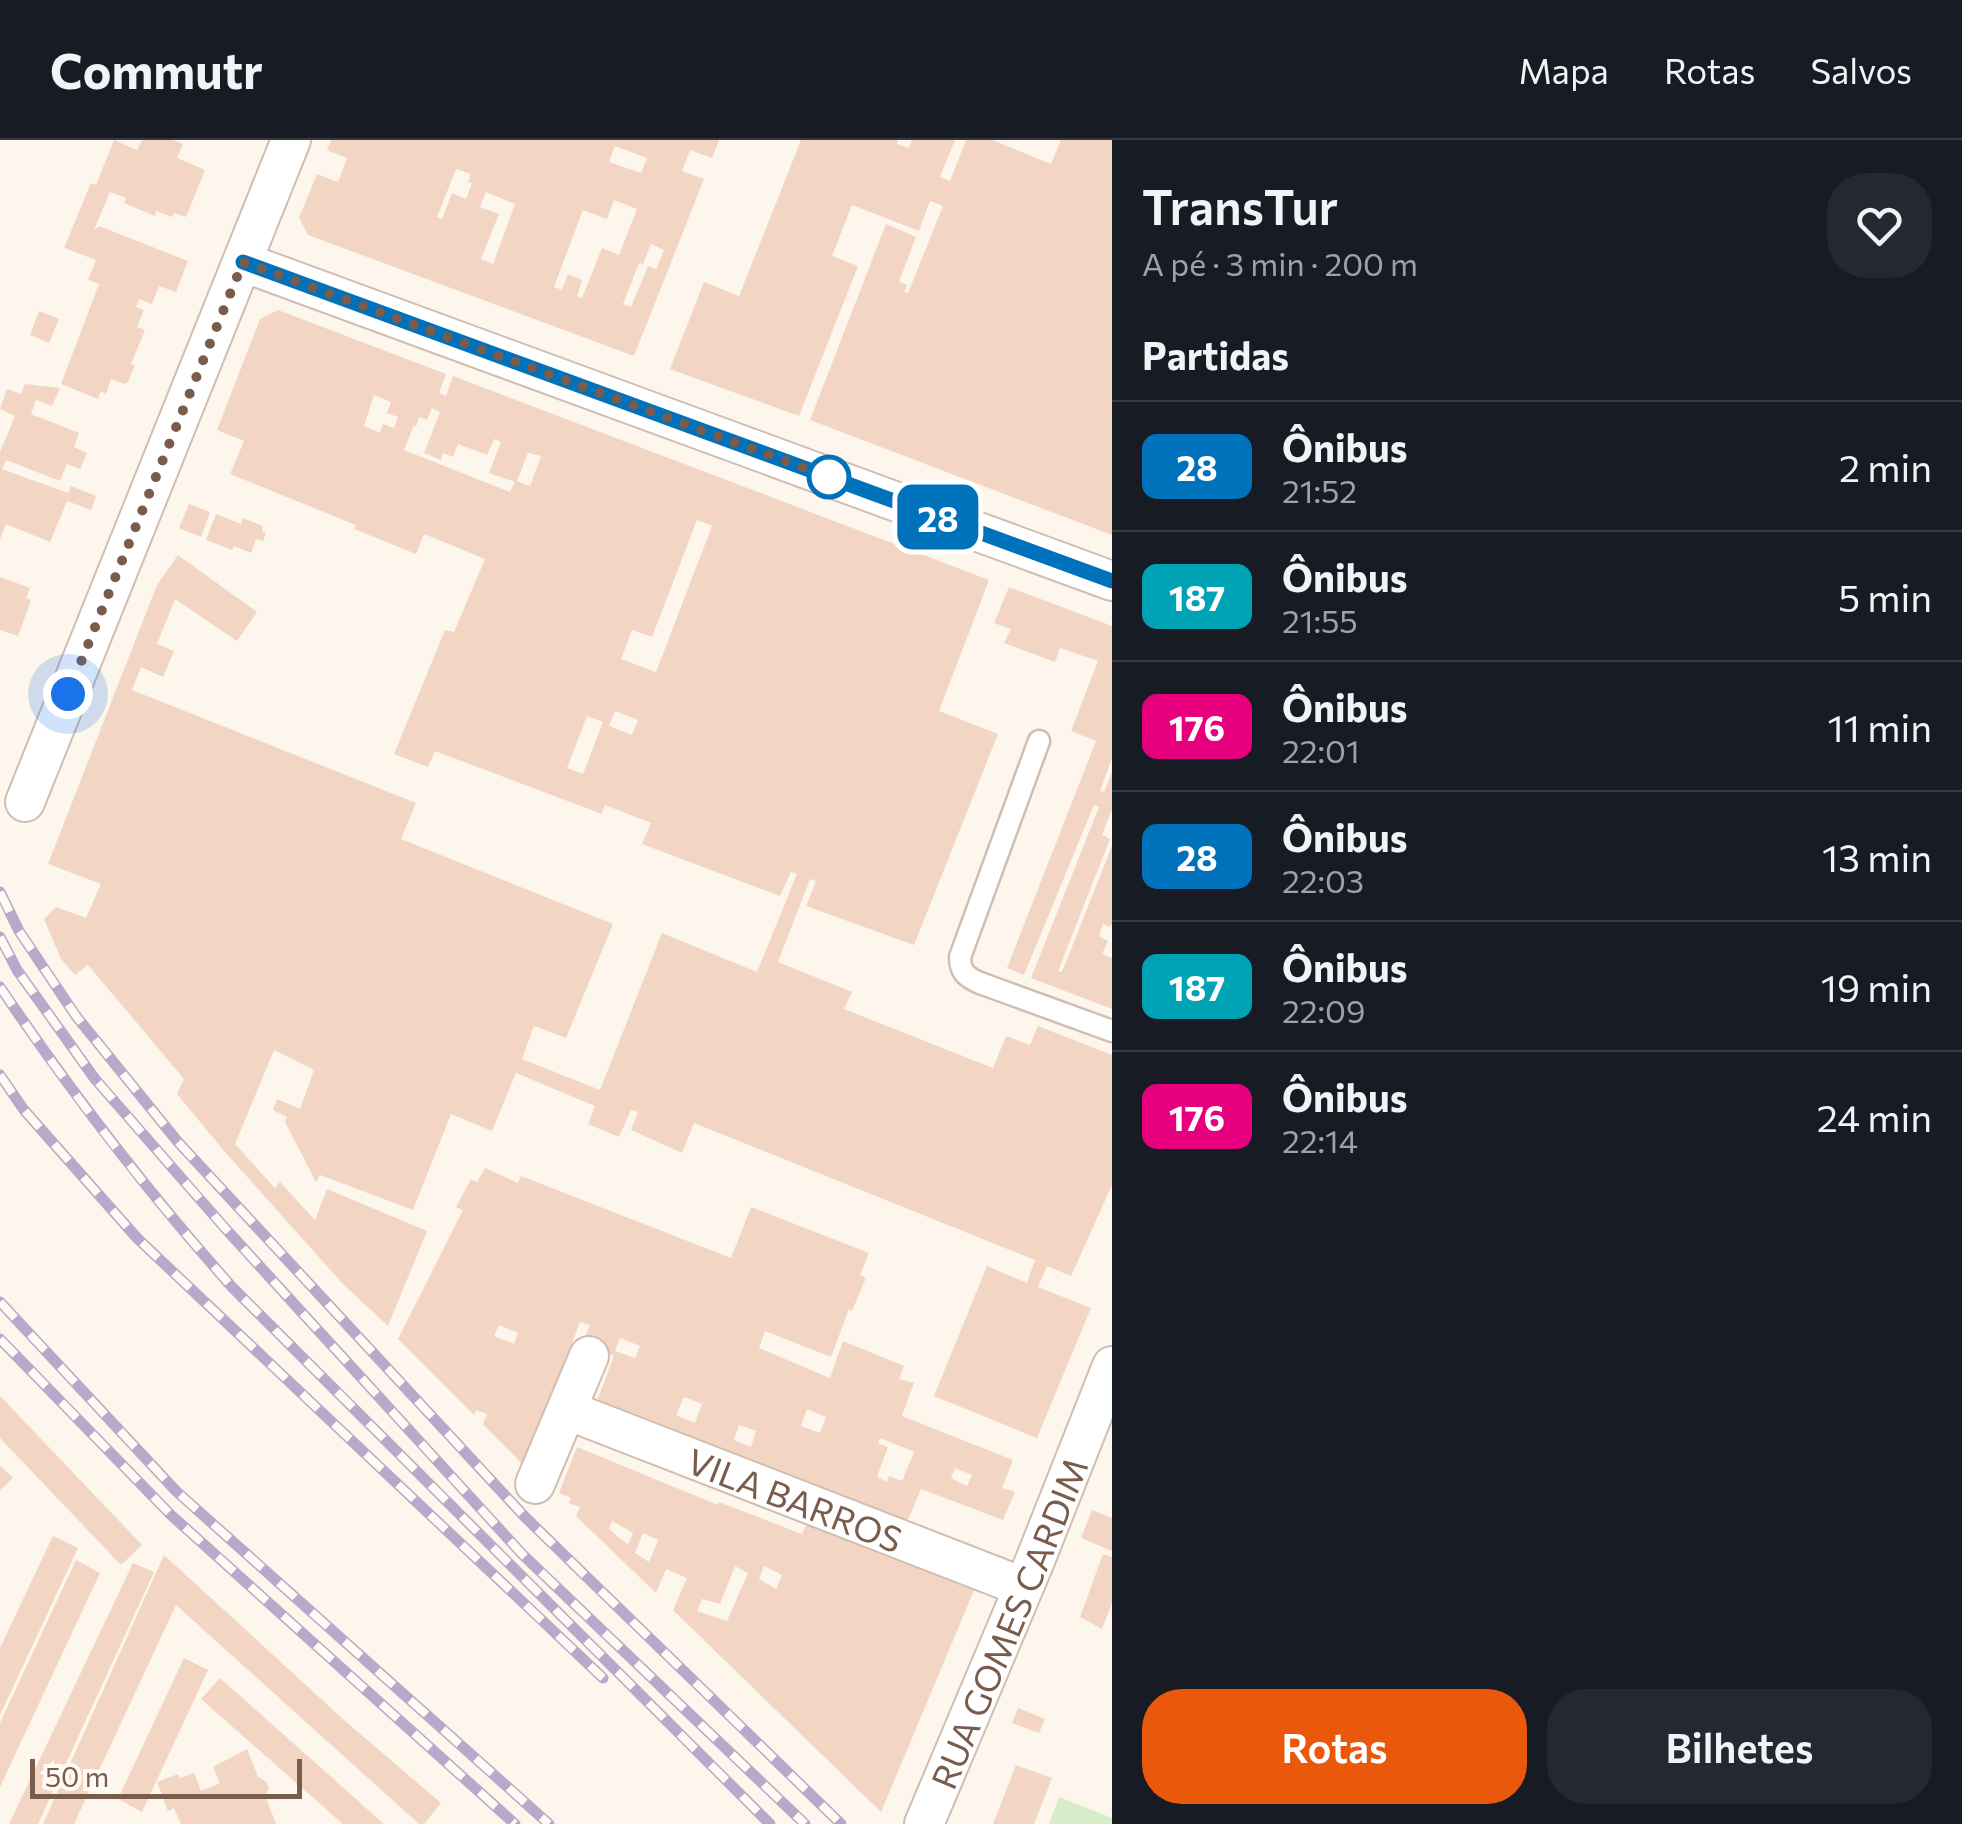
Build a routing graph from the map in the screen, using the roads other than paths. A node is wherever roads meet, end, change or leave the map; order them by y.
1 (290, 140) edge
2 (243, 262) junction
3 (1112, 581) edge
4 (1039, 740) dead end
5 (25, 802) dead end
6 (1112, 1031) edge
7 (589, 1356) dead end
8 (1112, 1366) edge
9 (566, 1410) junction
10 (535, 1484) dead end
11 (1023, 1587) junction
12 (924, 1824) edge

1 - 2 street
2 - 3 street
2 - 5 street
4 - 6 lane
7 - 9 street
8 - 11 street, RUA GOMES CARDIM
9 - 10 street
9 - 11 street, VILA BARROS
11 - 12 street, RUA GOMES CARDIM

